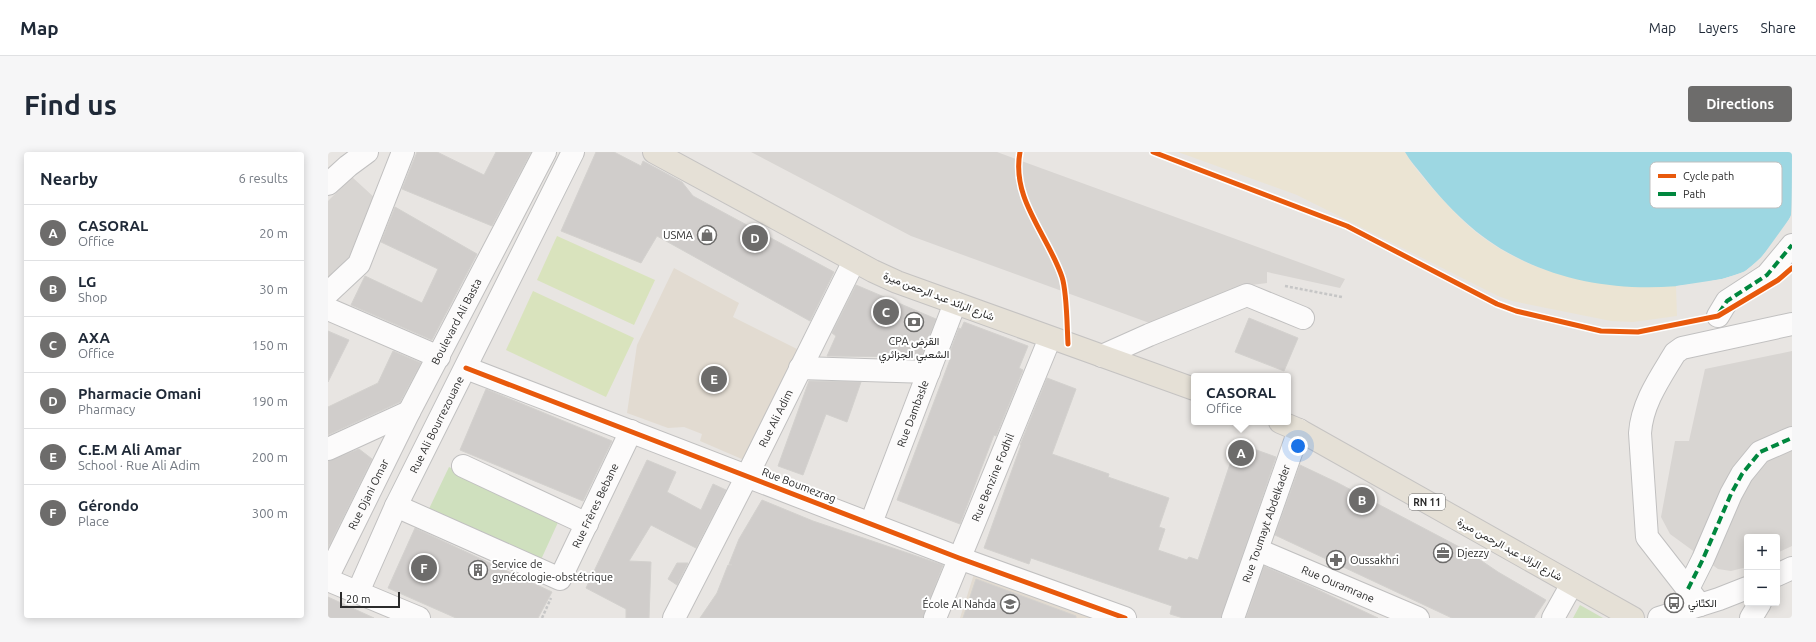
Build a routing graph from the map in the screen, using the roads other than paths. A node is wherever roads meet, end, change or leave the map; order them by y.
1 (367, 152) edge
2 (403, 152) edge
3 (545, 152) edge
4 (573, 152) edge
5 (654, 152) edge
6 (341, 159) edge
7 (328, 184) edge
8 (1792, 245) edge
9 (854, 261) junction
10 (328, 293) edge
11 (955, 303) junction
12 (328, 309) edge
13 (1718, 316) dead end
14 (1303, 318) dead end
15 (1792, 324) edge
16 (1050, 338) junction
17 (1102, 356) junction
18 (439, 357) junction
19 (466, 368) junction
20 (800, 368) junction
21 (929, 372) junction
22 (1191, 388) edge
23 (409, 412) junction
24 (1290, 426) edge
25 (631, 431) junction
26 (1792, 438) edge
27 (328, 449) edge
28 (463, 466) dead end
29 (748, 476) junction
30 (396, 506) junction
31 (871, 523) junction
32 (587, 524) junction
33 (1258, 550) junction
34 (959, 558) junction
35 (1792, 568) edge
36 (1780, 574) edge
37 (328, 576) edge
38 (328, 580) edge
39 (1572, 584) junction
40 (1744, 589) edge
41 (358, 592) junction
42 (1694, 597) junction
43 (1758, 606) edge
44 (419, 618) edge
45 (674, 618) edge
46 (935, 618) edge
47 (1126, 618) edge
48 (1234, 618) edge
49 (1418, 618) edge
50 (1553, 618) edge
51 (1633, 618) edge
52 (1659, 618) edge
53 (1751, 618) edge

1 - 6 street
2 - 10 street
3 - 18 street, Boulevard Ali Basta
4 - 19 street, Rue Ali Bourrezouane
5 - 9 main road, شارع الرائد عبد الرحمن ميرة
6 - 7 street
8 - 13 street
9 - 11 main road, شارع الرائد عبد الرحمن ميرة
9 - 20 street, Rue Ali Adim
11 - 16 main road, شارع الرائد عبد الرحمن ميرة
11 - 21 street, Rue Dambasle
12 - 18 street
14 - 17 street
15 - 42 street
16 - 17 main road, شارع الرائد عبد الرحمن ميرة
16 - 34 street, Rue Benzine Fodhil
17 - 22 main road, شارع الرائد عبد الرحمن ميرة
18 - 23 street, Boulevard Ali Basta
19 - 25 street, Rue Boumezrag
19 - 30 street, Rue Ali Bourrezouane
20 - 21 street
20 - 29 street, Rue Ali Adim
21 - 31 street, Rue Dambasle
23 - 27 street
23 - 37 street, Rue Djani Omar
24 - 33 street, Rue Toumayt Abdelkader
24 - 39 main road, شارع الرائد عبد الرحمن ميرة / RN 11
25 - 29 street, Rue Boumezrag
25 - 32 street, Rue Frères Bebane
26 - 42 street
28 - 32 street
29 - 31 street, Rue Boumezrag
29 - 45 street, Rue Ali Adim
30 - 32 street, Rue Frères Bebane
30 - 41 street, Rue Ali Bourrezouane
31 - 34 street, Rue Boumezrag
33 - 48 street, Rue Toumayt Abdelkader
33 - 49 street, Rue Ouramrane
34 - 46 street, Rue Benzine Fodhil
34 - 47 street, Rue Boumezrag
35 - 36 street
38 - 41 street
39 - 50 street
39 - 51 main road, RN 11
40 - 42 street
41 - 44 street
42 - 52 street
43 - 53 street

